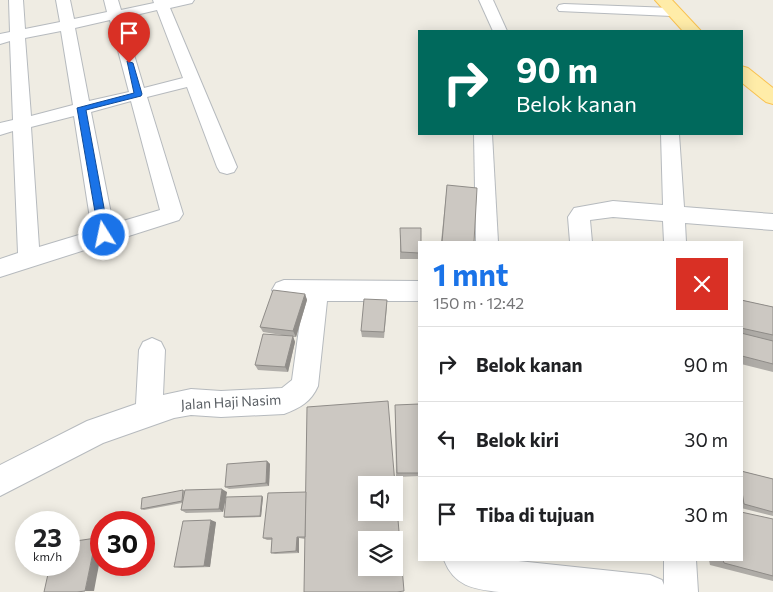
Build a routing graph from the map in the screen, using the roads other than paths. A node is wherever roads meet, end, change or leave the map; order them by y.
1 (16, 0) edge
2 (63, 0) edge
3 (187, 0) edge
4 (486, 0) edge
5 (161, 3) edge
6 (592, 5) edge
7 (667, 6) edge
8 (114, 7) edge
9 (563, 10) edge
10 (67, 25) junction
11 (500, 30) edge
12 (691, 30) edge
13 (9, 37) edge
14 (743, 75) edge
15 (192, 81) junction
16 (138, 94) junction
17 (773, 98) edge
18 (82, 108) junction
19 (22, 123) junction
20 (0, 129) edge
21 (483, 135) edge
22 (670, 135) edge
23 (227, 167) dead end
24 (675, 213) junction
25 (773, 222) edge
26 (104, 235) junction
27 (487, 241) edge
28 (581, 241) edge
29 (675, 241) edge
30 (29, 259) junction
31 (0, 268) edge
32 (284, 290) edge
33 (316, 291) junction
34 (418, 291) edge
35 (152, 350) dead end
36 (148, 413) junction
37 (0, 481) edge
38 (461, 561) edge
39 (680, 561) edge
40 (650, 592) edge
41 (681, 592) edge

1 - 13 street
2 - 10 street
3 - 5 street
4 - 11 street
5 - 8 street
5 - 15 street
6 - 7 street
6 - 9 street
7 - 12 main road
8 - 10 street
8 - 16 street
10 - 13 street
10 - 18 street
13 - 19 street
14 - 17 main road
15 - 16 street
15 - 23 street
16 - 18 street
16 - 26 street
18 - 19 street
18 - 26 street
19 - 20 street
19 - 30 street
21 - 27 street
22 - 24 street
24 - 25 street
24 - 28 street
24 - 29 street
26 - 30 street
30 - 31 street
32 - 33 street
33 - 34 street
33 - 36 street, Jalan Haji Nasim
35 - 36 street
36 - 37 street, Jalan Haji Nasim
38 - 40 street
39 - 41 street

